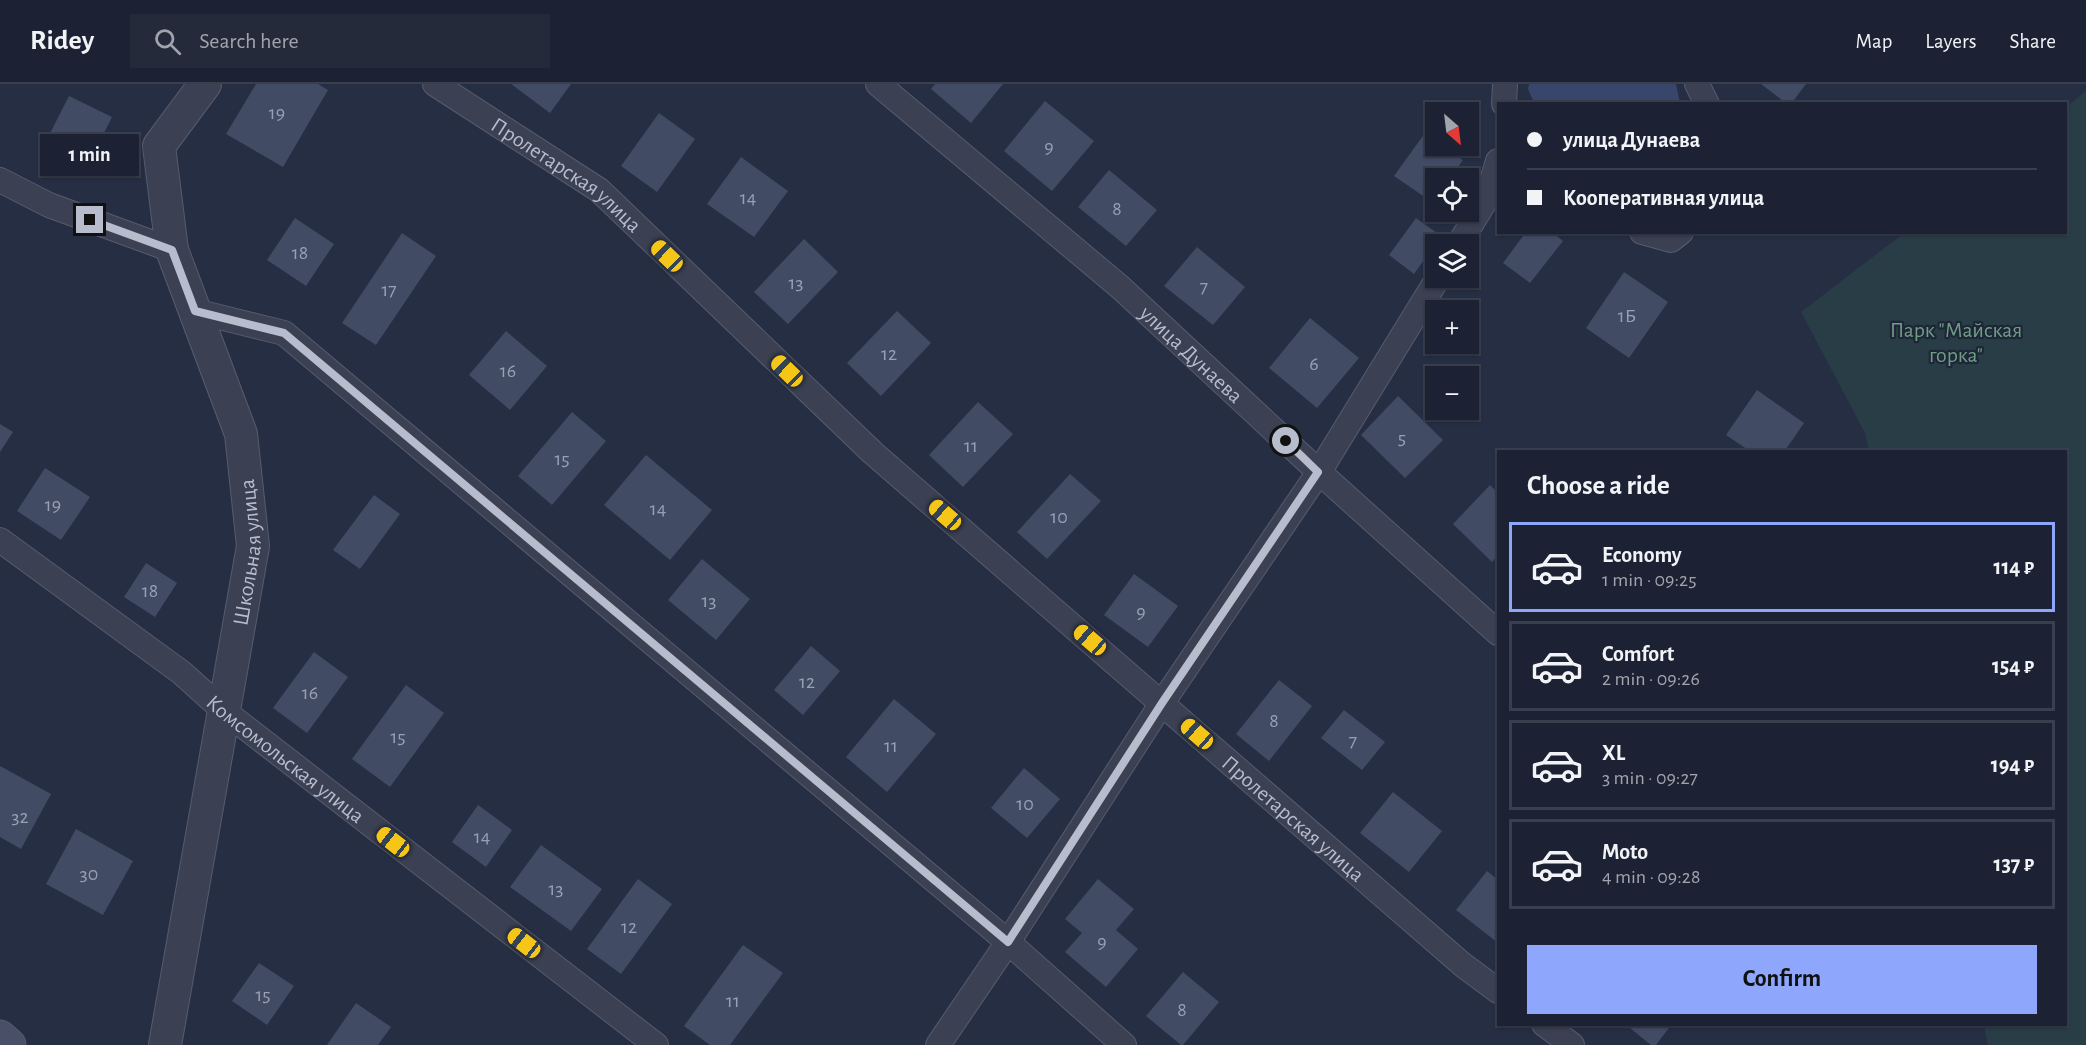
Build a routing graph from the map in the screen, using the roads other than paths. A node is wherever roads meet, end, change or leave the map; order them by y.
1 (204, 84) edge
2 (435, 84) edge
3 (878, 84) edge
4 (1504, 84) edge
5 (1697, 84) edge
6 (1504, 102) edge
7 (1706, 102) edge
8 (1497, 164) edge
9 (0, 180) edge
10 (1465, 234) edge
11 (1649, 234) edge
12 (1678, 234) edge
13 (172, 250) junction
14 (1432, 288) edge
15 (195, 311) junction
16 (1318, 472) junction
17 (0, 540) edge
18 (1497, 632) edge
19 (1162, 703) junction
20 (224, 711) junction
21 (1008, 942) junction
22 (1497, 990) edge
23 (1547, 1026) edge
24 (0, 1037) edge
25 (9, 1045) edge
26 (165, 1045) edge
27 (656, 1045) edge
28 (938, 1045) edge
29 (1124, 1045) edge
30 (1572, 1045) edge

1 - 13 street, Школьная улица
2 - 19 street, Пролетарская улица
3 - 16 street, улица Дунаева
4 - 6 street
5 - 7 street
8 - 10 street
9 - 13 street
11 - 12 street
13 - 15 street, Школьная улица
14 - 16 street
15 - 20 street, Школьная улица
15 - 21 street
16 - 18 street, улица Дунаева
16 - 19 street
17 - 20 street, Комсомольская улица
19 - 21 street
19 - 22 street, Пролетарская улица
20 - 26 street, Школьная улица
20 - 27 street, Комсомольская улица
21 - 28 street
21 - 29 street
23 - 30 street
24 - 25 main road

